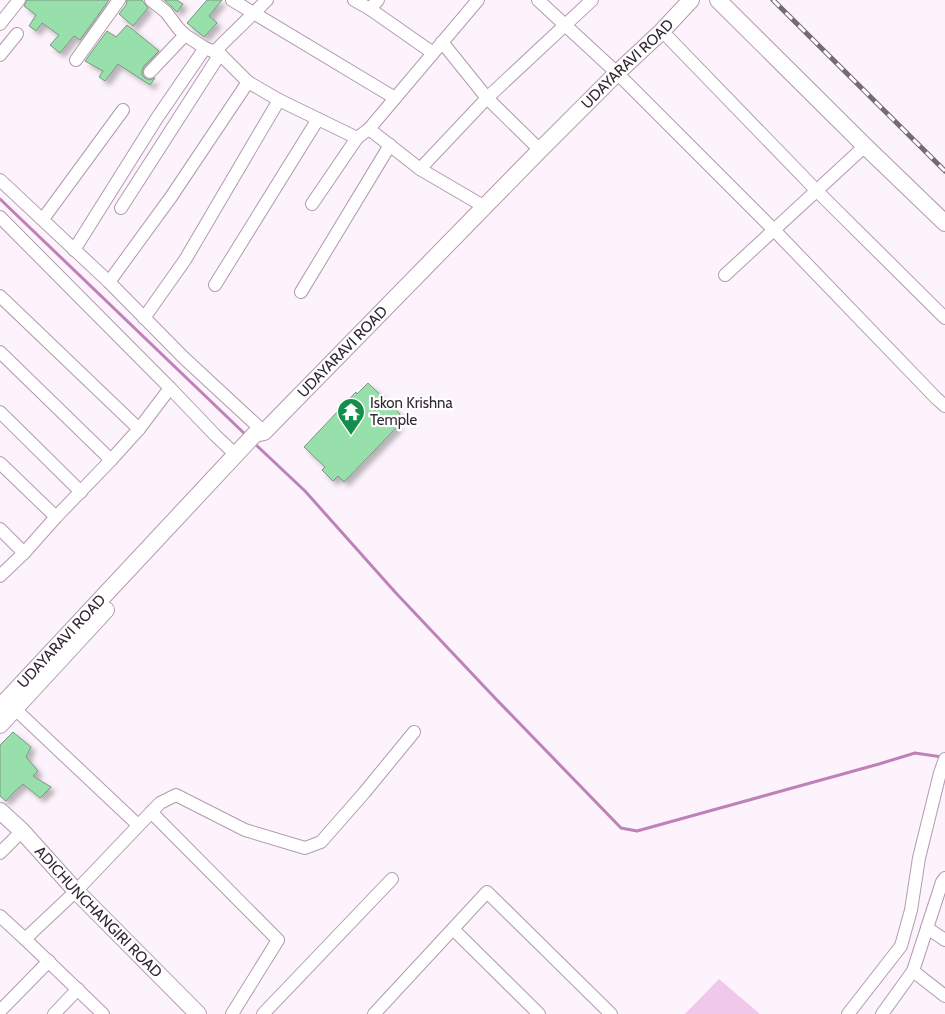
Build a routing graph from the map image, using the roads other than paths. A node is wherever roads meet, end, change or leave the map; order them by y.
1 (19, 0) edge
2 (119, 0) edge
3 (151, 0) edge
4 (232, 0) edge
5 (267, 0) edge
6 (354, 0) edge
7 (478, 0) edge
8 (538, 0) edge
9 (592, 0) edge
10 (691, 0) edge
11 (718, 0) edge
12 (374, 4) edge
13 (254, 12) junction
14 (0, 24) edge
15 (566, 25) junction
16 (662, 31) junction
17 (17, 34) dead end
18 (185, 35) junction
19 (442, 42) junction
20 (213, 52) junction
21 (433, 53) junction
22 (0, 55) edge
23 (76, 60) dead end
24 (150, 72) dead end
25 (617, 73) junction
26 (248, 82) junction
27 (395, 98) junction
28 (487, 98) junction
29 (279, 100) junction
30 (123, 110) dead end
31 (318, 119) junction
32 (369, 129) junction
33 (357, 138) junction
34 (390, 146) junction
35 (865, 146) junction
36 (540, 150) junction
37 (420, 169) junction
38 (0, 180) edge
39 (817, 191) junction
40 (312, 204) dead end
41 (485, 207) junction
42 (121, 208) dead end
43 (0, 217) edge
44 (42, 219) junction
45 (945, 223) edge
46 (775, 231) junction
47 (74, 250) junction
48 (726, 276) dead end
49 (109, 282) junction
50 (215, 285) dead end
51 (301, 292) dead end
52 (0, 296) edge
53 (144, 318) junction
54 (945, 318) edge
55 (0, 352) edge
56 (170, 388) junction
57 (942, 398) edge
58 (0, 412) edge
59 (139, 429) junction
60 (260, 436) junction
61 (240, 456) junction
62 (111, 460) junction
63 (0, 463) edge
64 (81, 492) junction
65 (56, 517) junction
66 (0, 529) edge
67 (24, 553) junction
68 (0, 576) edge
69 (8, 708) edge
70 (0, 725) edge
71 (414, 732) dead end
72 (945, 759) edge
73 (941, 780) edge
74 (0, 811) edge
75 (151, 812) junction
76 (138, 825) junction
77 (22, 831) junction
78 (0, 853) edge
79 (945, 878) edge
80 (392, 879) dead end
81 (76, 891) junction
82 (0, 916) edge
83 (927, 928) junction
84 (453, 929) junction
85 (25, 940) junction
86 (945, 940) edge
87 (49, 961) junction
88 (913, 971) junction
89 (78, 989) junction
90 (945, 996) edge
91 (0, 1011) edge
92 (54, 1014) edge
93 (104, 1014) edge
94 (198, 1014) edge
95 (232, 1014) edge
96 (263, 1014) edge
97 (374, 1014) edge
98 (539, 1014) edge
99 (611, 1014) edge
100 (848, 1014) edge
101 (882, 1014) edge

1 - 14 street
2 - 23 street
3 - 18 street
4 - 13 street
5 - 13 street
6 - 12 street
7 - 19 street
8 - 15 street
9 - 15 street
10 - 16 street, UDAYARAVI ROAD
11 - 35 street
12 - 21 street
13 - 20 street
13 - 27 street
15 - 25 street
15 - 28 street
16 - 25 street, UDAYARAVI ROAD
16 - 39 street
17 - 22 street
18 - 20 street
18 - 24 street
19 - 21 street
19 - 28 street
20 - 26 street
20 - 42 street
20 - 47 street
21 - 27 street
25 - 36 street, UDAYARAVI ROAD
25 - 46 street
26 - 29 street
26 - 49 street
27 - 32 street
28 - 36 street
28 - 37 street
29 - 31 street
29 - 53 street
30 - 44 street
31 - 33 street
31 - 50 street
32 - 33 street
32 - 34 street
33 - 40 street
34 - 37 street
34 - 51 street
35 - 39 street
35 - 45 street
36 - 41 street, UDAYARAVI ROAD
37 - 41 street
38 - 44 street
39 - 46 street
39 - 54 street
41 - 60 street, UDAYARAVI ROAD
43 - 56 street
44 - 47 street
46 - 48 street
46 - 57 street
47 - 49 street
49 - 53 street
52 - 59 street
53 - 60 street
55 - 62 street
56 - 59 street
56 - 61 street
58 - 64 street
59 - 62 street
60 - 61 street, UDAYARAVI ROAD
61 - 69 street, UDAYARAVI ROAD
62 - 64 street
63 - 65 street
64 - 65 street
65 - 67 street
66 - 67 street
67 - 68 street
69 - 70 street, UDAYARAVI ROAD
69 - 76 street
71 - 75 street
72 - 73 street
73 - 100 street
74 - 77 street, ADICHUNCHANGIRI ROAD
75 - 76 street
75 - 95 street
76 - 81 street
77 - 78 street
77 - 81 street, ADICHUNCHANGIRI ROAD
79 - 83 street
80 - 96 street
81 - 85 street
81 - 94 street, ADICHUNCHANGIRI ROAD
82 - 85 street
83 - 86 street
83 - 88 street
84 - 97 street
84 - 98 street
84 - 99 street
85 - 87 street
87 - 89 street
87 - 91 street
88 - 90 street
88 - 101 street
89 - 92 street
89 - 93 street

